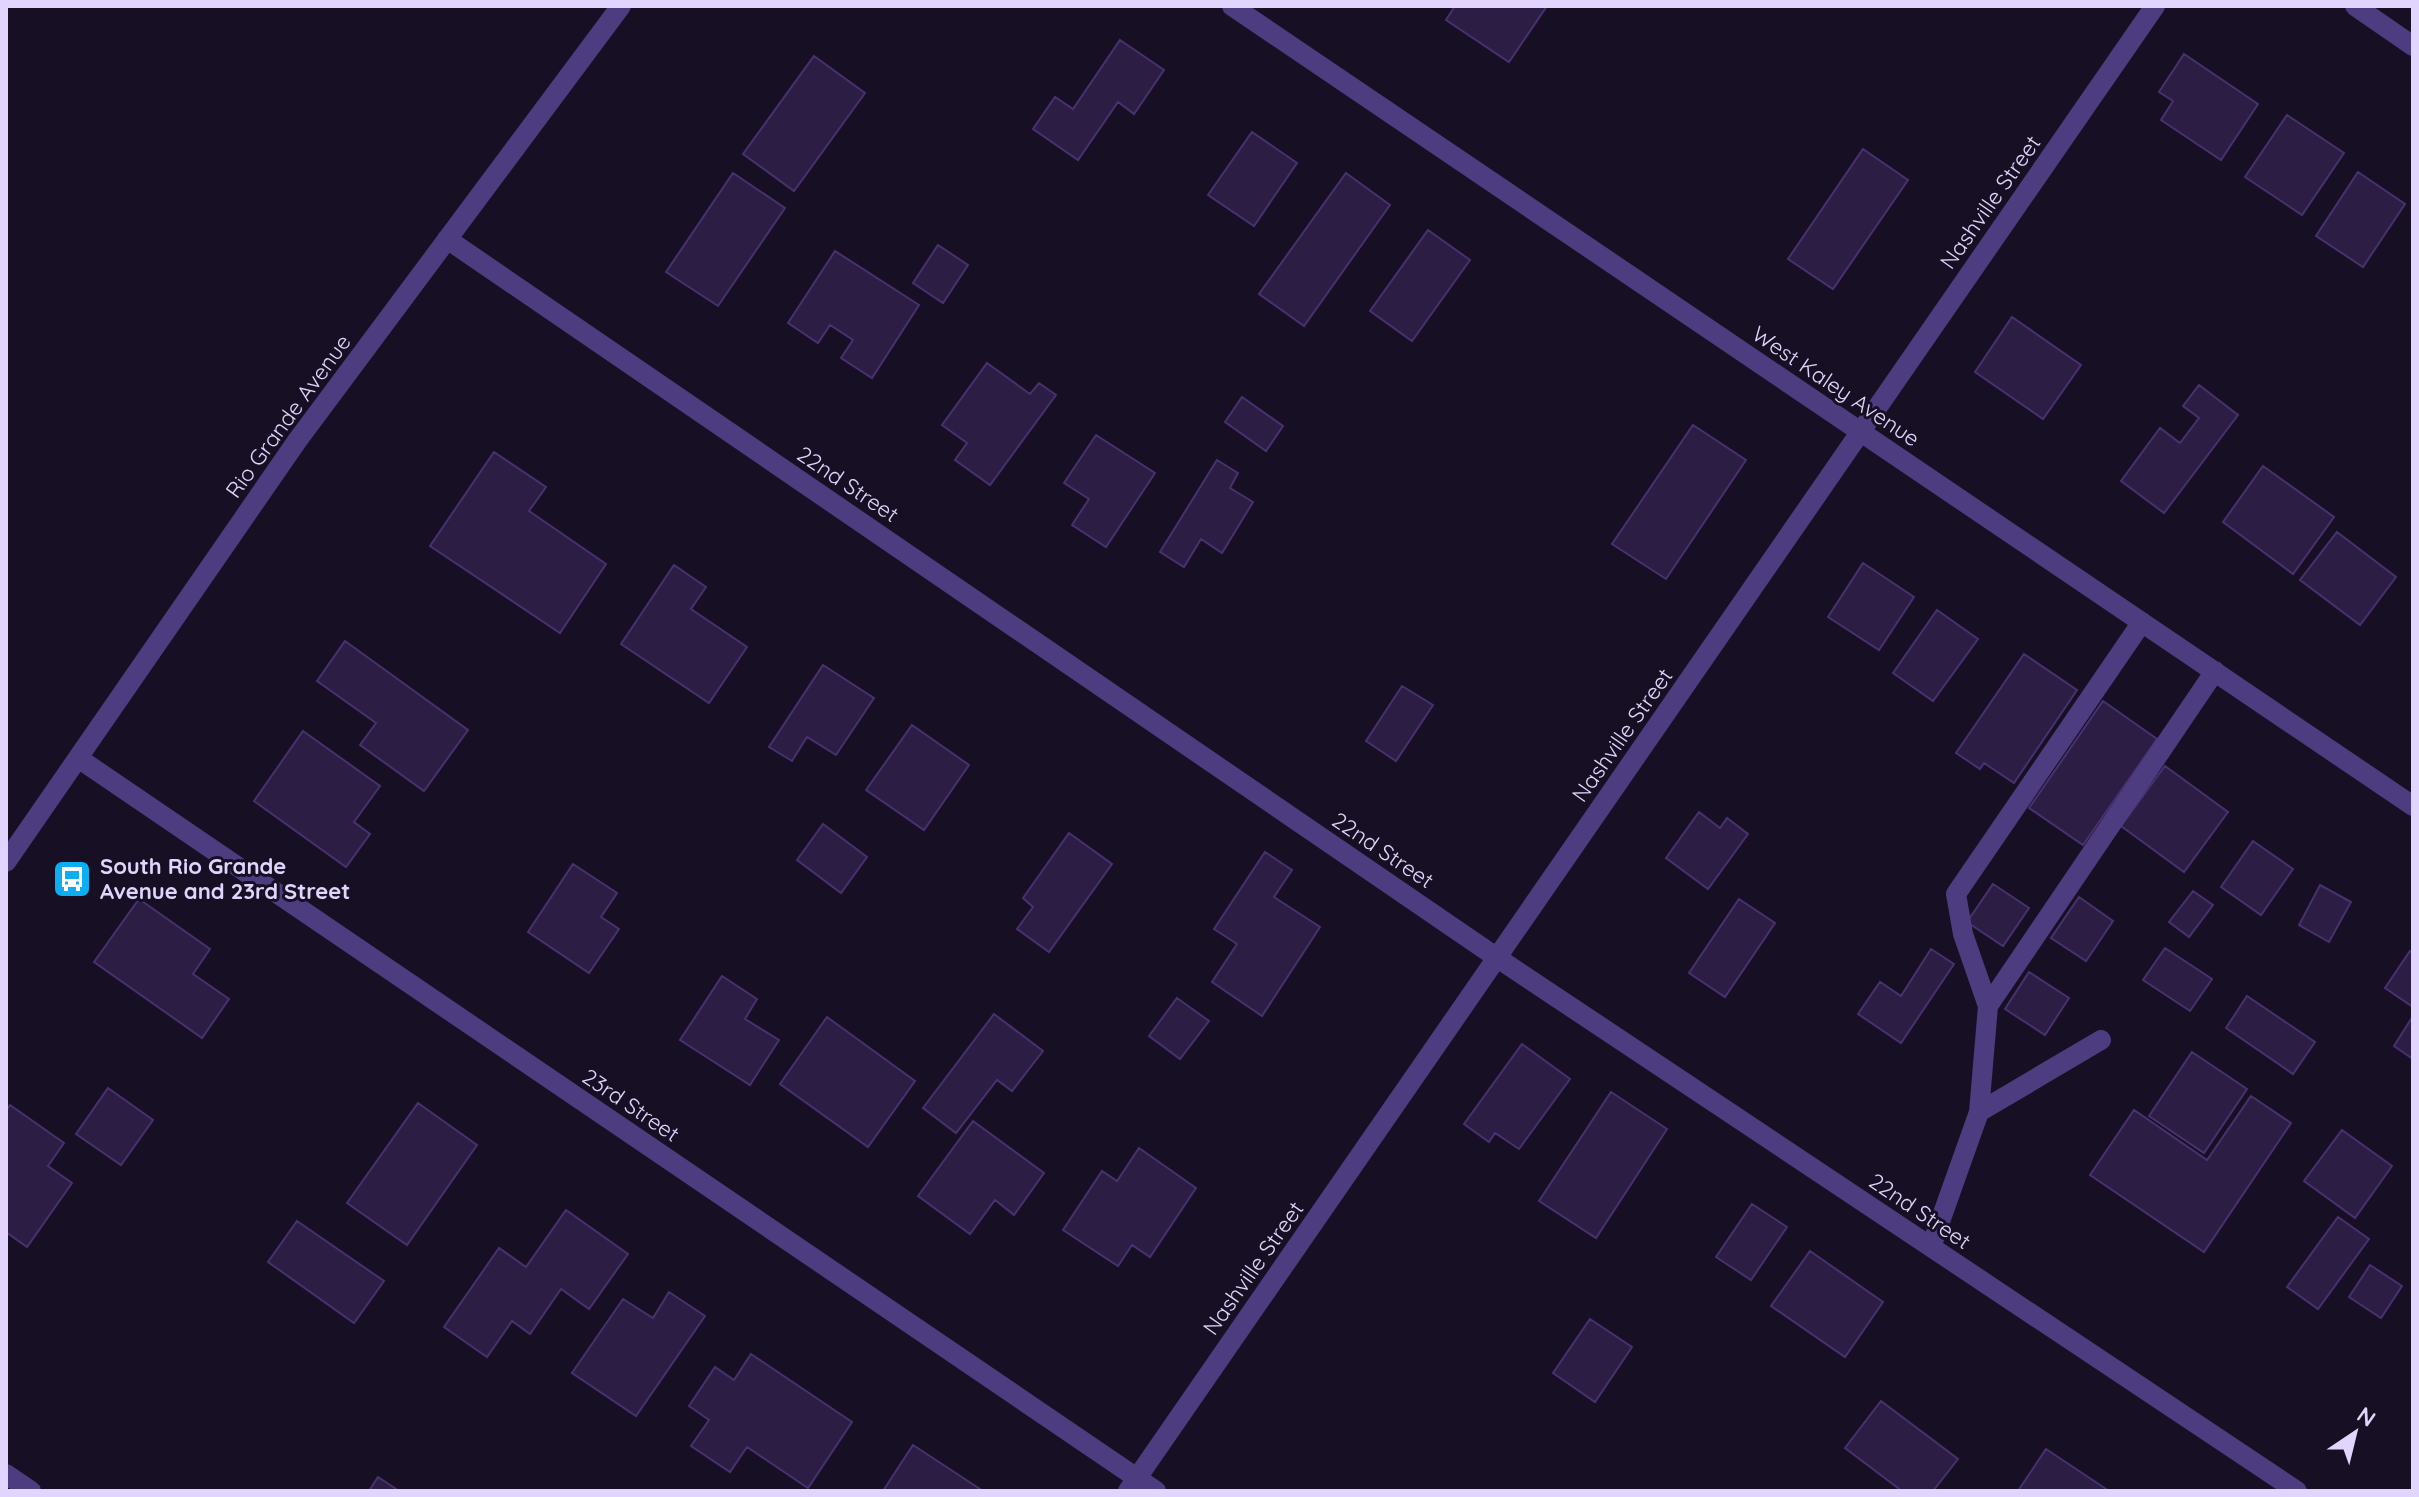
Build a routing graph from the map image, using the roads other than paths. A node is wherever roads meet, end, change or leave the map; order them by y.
1 (621, 6) edge
2 (1232, 6) edge
3 (2155, 6) edge
4 (2355, 6) edge
5 (2413, 46) edge
6 (447, 239) junction
7 (1861, 432) junction
8 (2142, 622) junction
9 (2215, 671) junction
10 (78, 758) junction
11 (2413, 806) edge
12 (6, 862) edge
13 (1496, 957) junction
14 (1988, 1006) junction
15 (2101, 1040) dead end
16 (1979, 1112) junction
17 (1931, 1247) junction
18 (6, 1474) edge
19 (1133, 1485) edge
20 (31, 1491) edge
21 (1156, 1491) edge
22 (2297, 1491) edge

1 - 6 street, Rio Grande Avenue
2 - 7 street, West Kaley Avenue
3 - 7 street, Nashville Street
4 - 5 street
6 - 10 street, Rio Grande Avenue
6 - 13 street, 22nd Street
7 - 8 street, West Kaley Avenue
7 - 13 street, Nashville Street
8 - 9 street, West Kaley Avenue
8 - 14 street
9 - 11 street, West Kaley Avenue
9 - 14 street
10 - 12 street, Rio Grande Avenue
10 - 19 street, 23rd Street
13 - 17 street, 22nd Street
13 - 19 street, Nashville Street
14 - 16 street
15 - 16 street
16 - 17 street
17 - 22 street, 22nd Street
18 - 20 street
19 - 21 street, 23rd Street

